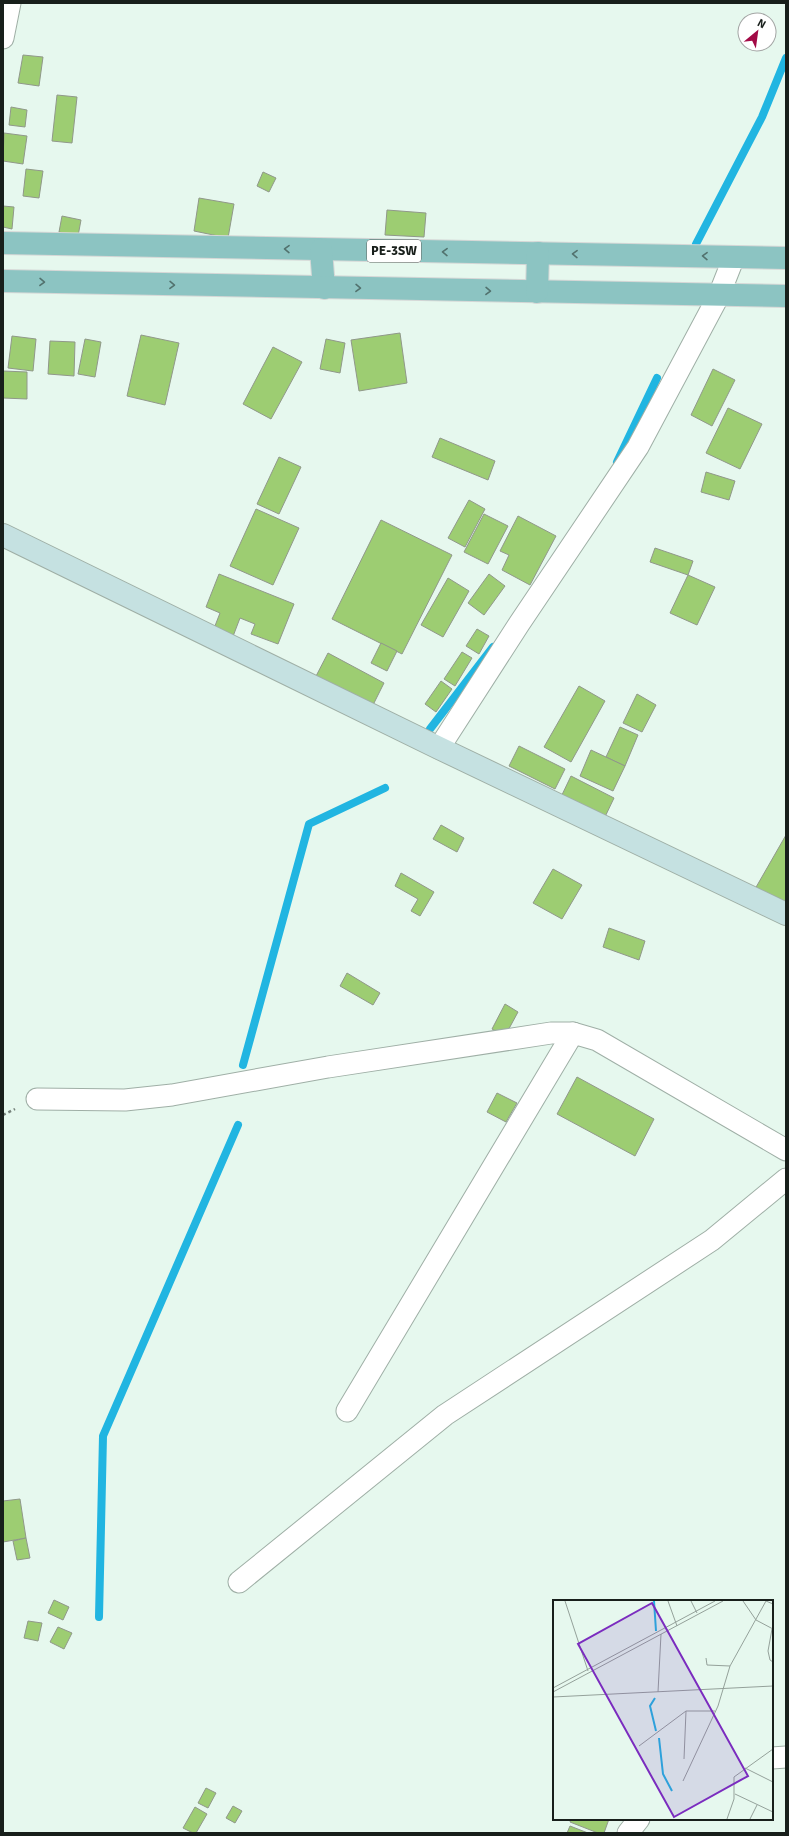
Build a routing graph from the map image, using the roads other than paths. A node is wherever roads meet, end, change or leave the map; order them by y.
1 (10, 3) edge
2 (3, 38) edge
3 (3, 243) edge
4 (321, 250) junction
5 (538, 254) junction
6 (734, 257) junction
7 (786, 258) edge
8 (3, 281) edge
9 (324, 288) junction
10 (537, 292) junction
11 (719, 295) junction
12 (786, 296) edge
13 (3, 535) edge
14 (439, 748) junction
15 (786, 914) edge
16 (573, 1033) junction
17 (37, 1099) dead end
18 (786, 1150) edge
19 (786, 1179) edge
20 (347, 1411) dead end
21 (239, 1582) dead end
22 (786, 1757) edge
23 (773, 1758) edge
24 (638, 1820) edge
25 (628, 1833) edge

1 - 2 street
4 -> 3 main road, PE-3SW
5 -> 4 main road, PE-3SW
4 - 9 main road
6 -> 5 main road, PE-3SW
5 - 10 main road
6 - 7 main road, PE-3SW
6 - 11 street
8 -> 9 main road
9 -> 10 main road
10 - 11 main road
11 - 12 main road
11 - 14 street
13 - 14 street
14 - 15 street
16 - 17 street
16 - 18 street
16 - 20 street
19 - 21 street
22 - 23 street
24 - 25 street

